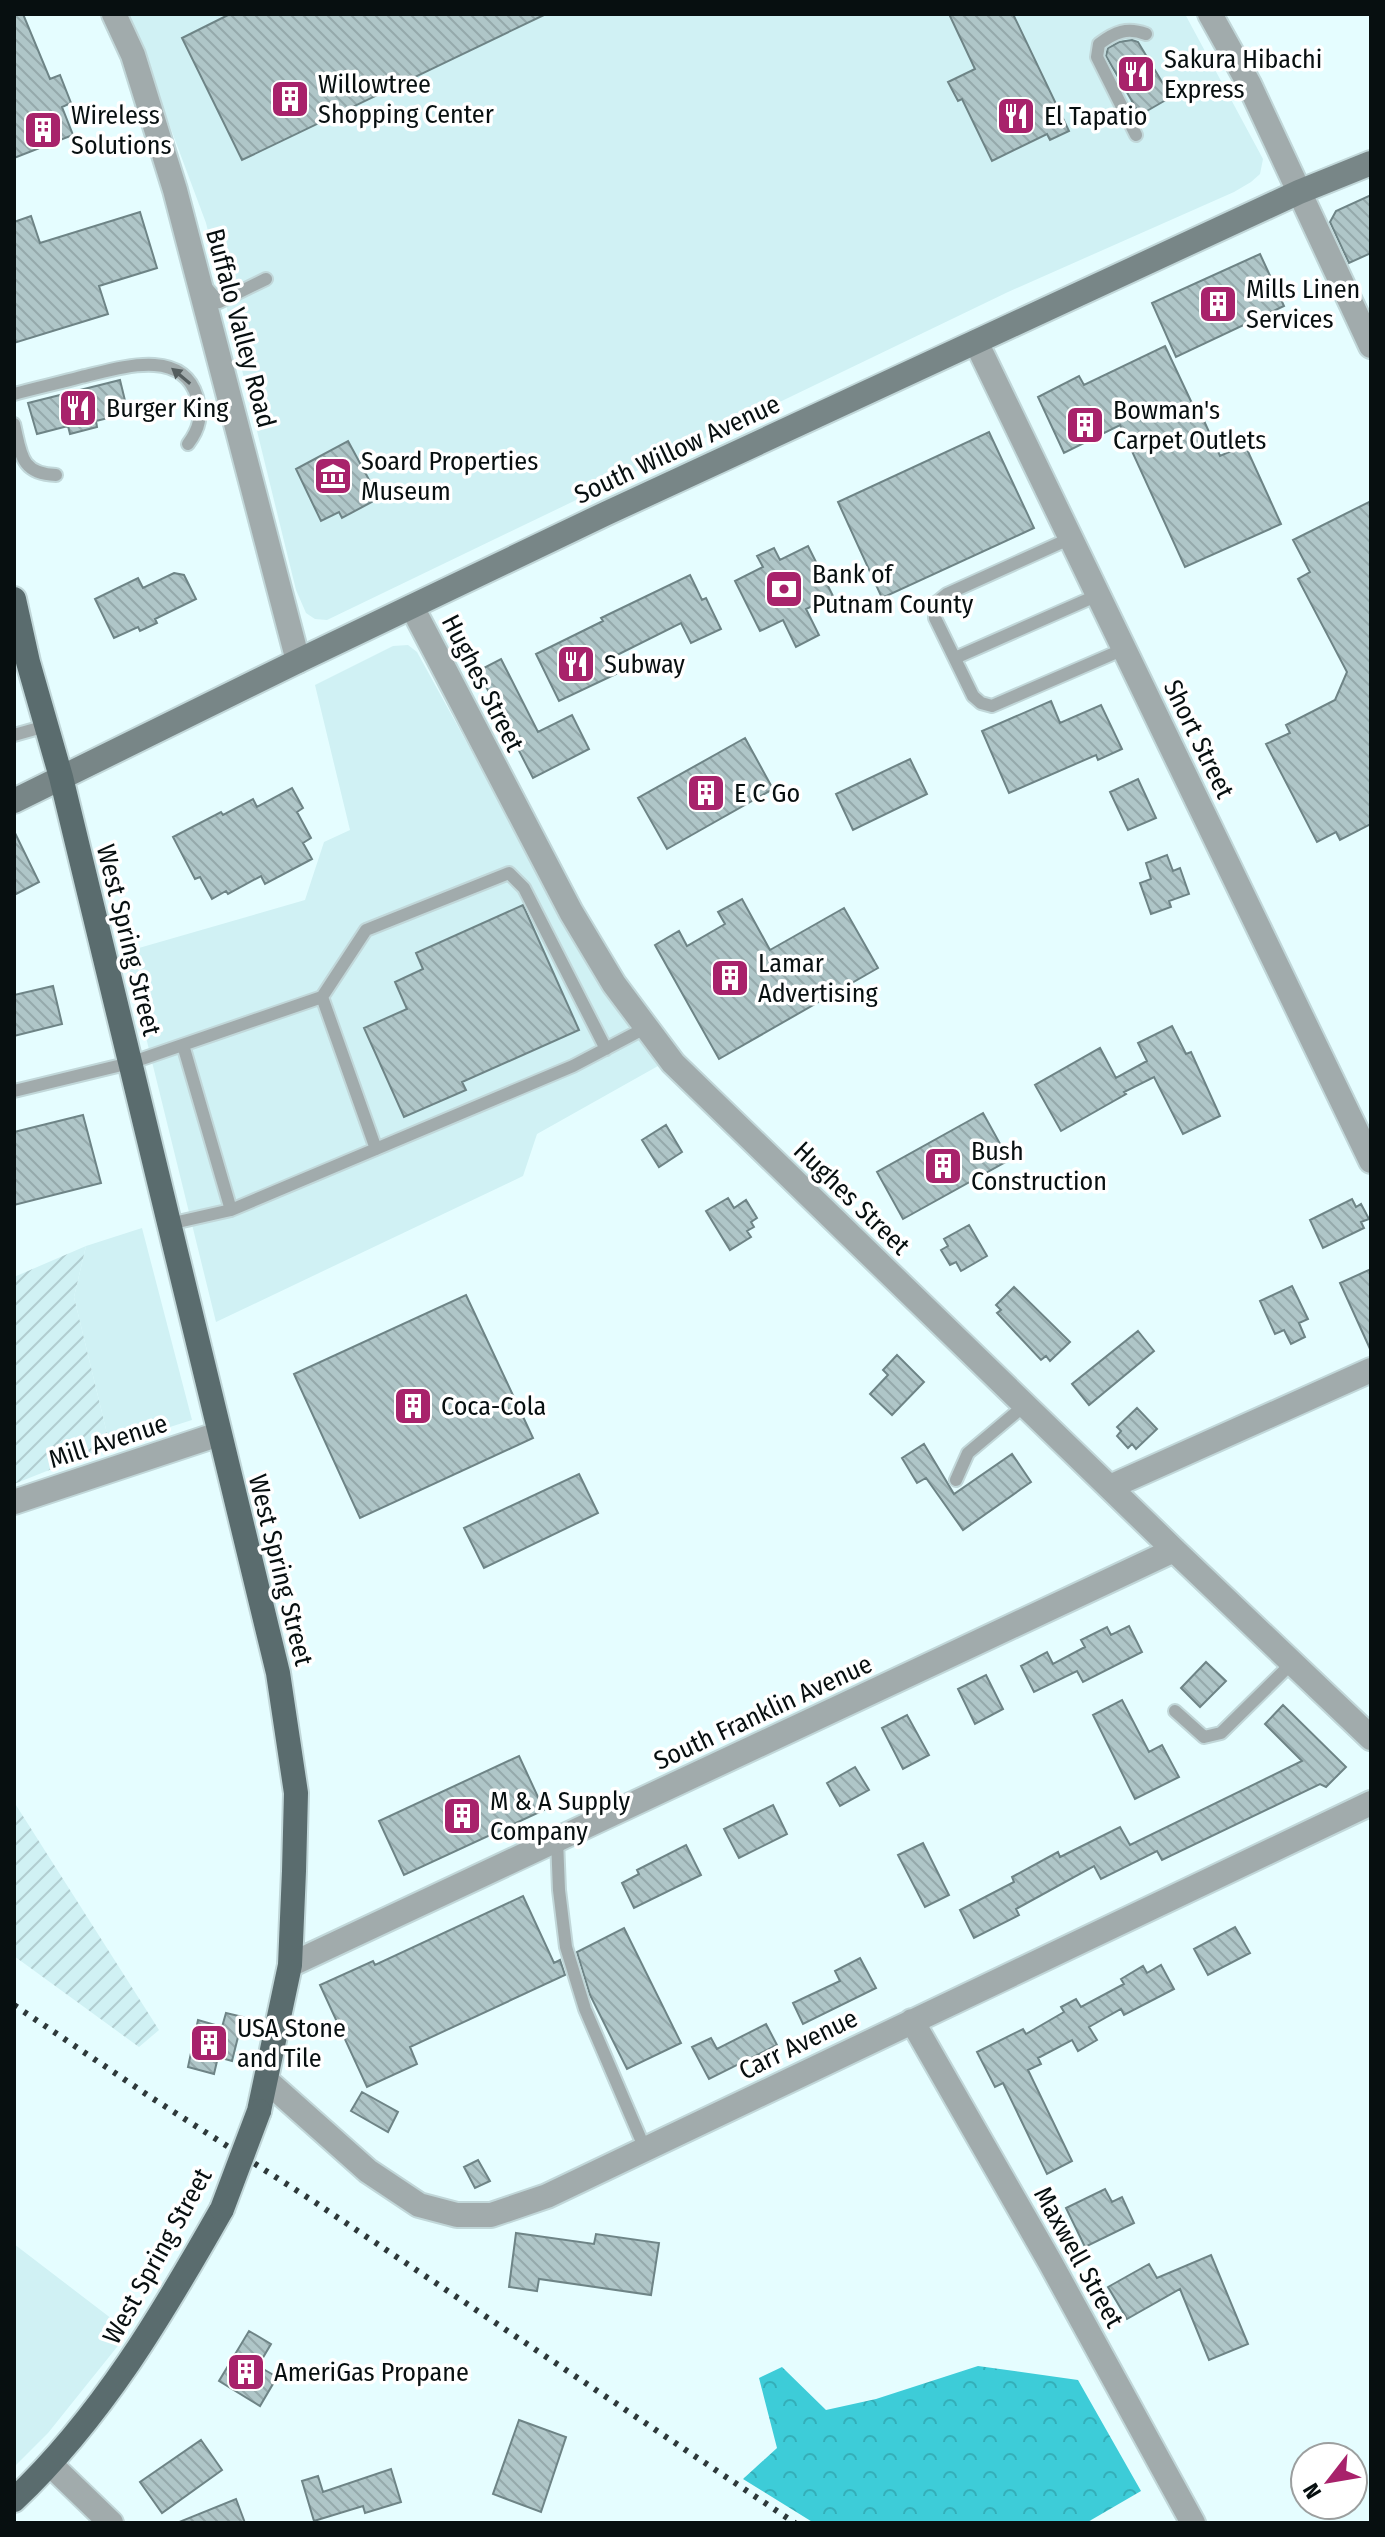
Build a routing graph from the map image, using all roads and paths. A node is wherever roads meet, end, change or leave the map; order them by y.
1 (114, 14) edge
2 (1210, 14) edge
3 (1146, 34) dead end
4 (1136, 135) dead end
5 (1371, 163) edge
6 (1299, 192) junction
7 (266, 279) dead end
8 (199, 280) junction
9 (976, 342) junction
10 (1371, 346) edge
11 (19, 392) edge
12 (14, 400) edge
13 (14, 424) edge
14 (188, 444) dead end
15 (56, 475) dead end
16 (1071, 538) junction
17 (1098, 595) junction
18 (14, 599) edge
19 (412, 607) junction
20 (1124, 649) junction
21 (955, 658) junction
22 (298, 661) junction
23 (21, 665) edge
24 (46, 726) junction
25 (14, 735) edge
26 (61, 777) junction
27 (14, 801) edge
28 (322, 997) junction
29 (647, 1027) junction
30 (183, 1045) junction
31 (606, 1049) junction
32 (130, 1063) junction
33 (14, 1091) edge
34 (376, 1149) junction
35 (1371, 1161) edge
36 (231, 1210) junction
37 (169, 1224) junction
38 (1369, 1375) edge
39 (1025, 1405) junction
40 (219, 1434) junction
41 (956, 1480) dead end
42 (1110, 1487) junction
43 (14, 1502) edge
44 (1174, 1550) junction
45 (1292, 1663) junction
46 (1175, 1711) dead end
47 (1371, 1738) edge
48 (1371, 1803) edge
49 (557, 1840) junction
50 (290, 1965) junction
51 (912, 2021) junction
52 (267, 2081) junction
53 (645, 2149) junction
54 (51, 2465) junction
55 (14, 2500) edge
56 (111, 2523) edge
57 (1193, 2523) edge

1 - 8 street, Buffalo Valley Road
2 - 6 street
3 - 4 lane
5 - 6 main road, South Willow Avenue
6 - 9 main road, South Willow Avenue
6 - 10 street
7 - 8 lane
8 - 22 street, Buffalo Valley Road
9 - 16 street, Short Street
9 - 19 main road, South Willow Avenue
11 - 12 lane
14 -> 11 lane
13 - 15 lane
16 - 17 street, Short Street
16 - 21 lane
17 - 20 street, Short Street
17 - 21 lane
18 - 23 main road, West Spring Street
19 - 22 main road, South Willow Avenue
19 - 29 street, Hughes Street
20 - 21 lane
20 - 35 street, Short Street
22 - 26 main road, South Willow Avenue
23 - 24 main road, West Spring Street
24 - 25 lane
24 - 26 main road, West Spring Street
26 - 27 main road, South Willow Avenue
26 - 32 main road, West Spring Street
28 - 30 lane
28 - 31 lane
28 - 34 lane
29 - 31 lane
29 - 39 street, Hughes Street
30 - 32 lane
30 - 36 lane
31 - 34 lane
32 - 33 lane
32 - 37 main road, West Spring Street
34 - 36 lane
36 - 37 lane
37 - 40 main road, West Spring Street
38 - 42 street
39 - 41 lane
39 - 42 street, Hughes Street
40 - 43 street, Mill Avenue
40 - 50 main road, West Spring Street
42 - 44 street, Hughes Street
44 - 45 street, Hughes Street
44 - 49 street, South Franklin Avenue
45 - 46 lane
45 - 47 street, Hughes Street
48 - 51 street, Carr Avenue
49 - 50 street, South Franklin Avenue
49 - 53 lane
50 - 52 main road, West Spring Street
51 - 53 street, Carr Avenue
51 - 57 street, Maxwell Street
52 - 53 street, Carr Avenue
52 - 54 main road, West Spring Street, bridge
54 - 55 main road, West Spring Street
54 - 56 street

